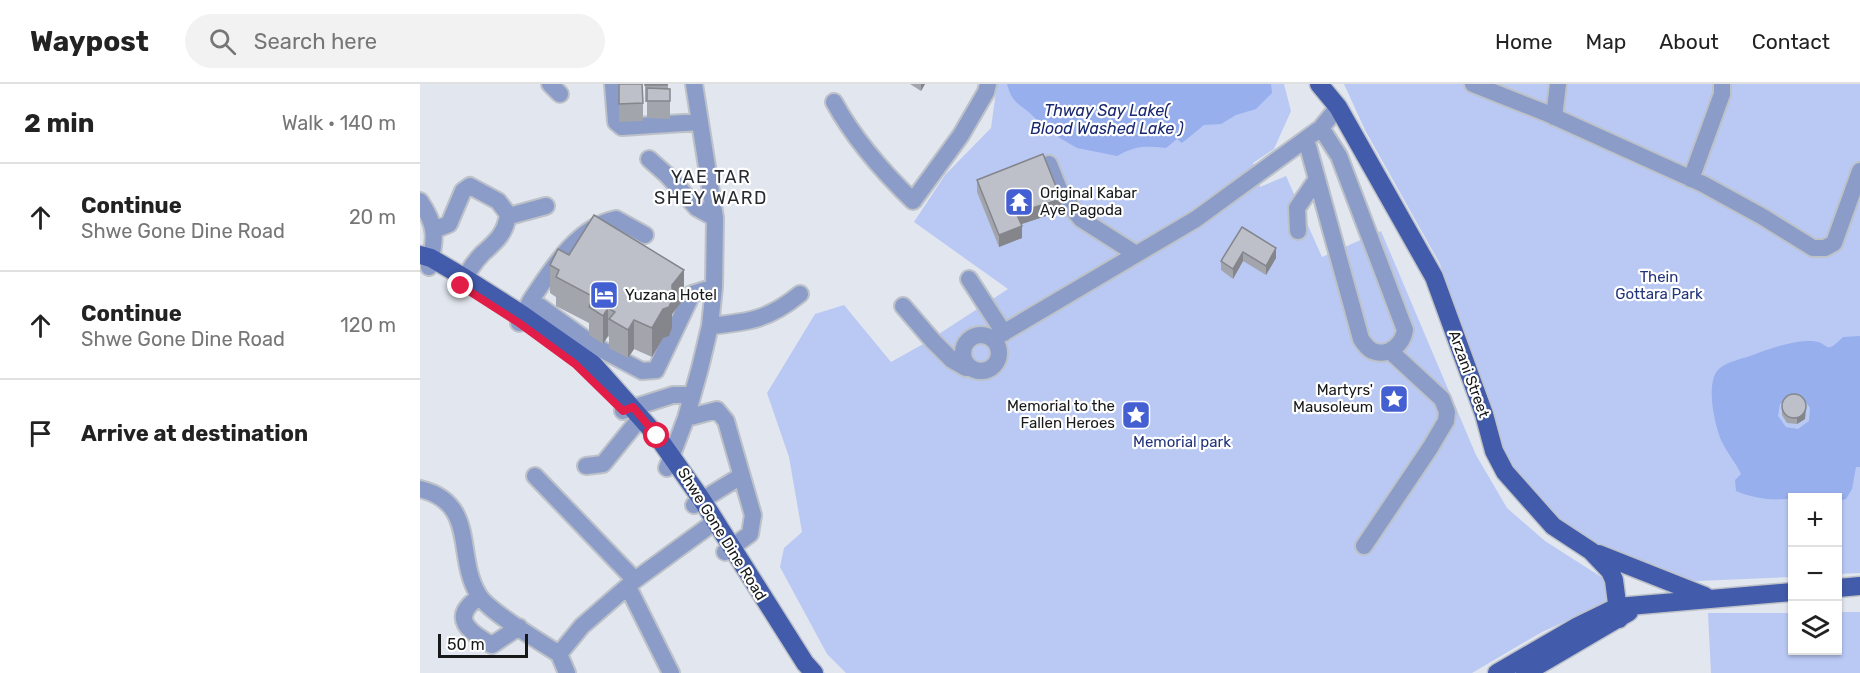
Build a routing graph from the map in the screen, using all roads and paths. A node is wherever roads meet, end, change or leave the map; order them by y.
1 (614, 84) edge
2 (694, 84) edge
3 (988, 84) edge
4 (1319, 84) edge
5 (1331, 84) edge
6 (1473, 84) edge
7 (1558, 84) edge
8 (1722, 84) edge
9 (834, 102) dead end
10 (1338, 107) junction
11 (1554, 117) junction
12 (699, 122) junction
13 (1321, 128) junction
14 (1306, 139) junction
15 (649, 159) dead end
16 (1049, 164) edge
17 (1860, 171) edge
18 (1317, 179) junction
19 (1691, 179) junction
20 (420, 201) edge
21 (546, 206) dead end
22 (508, 213) junction
23 (715, 218) junction
24 (434, 230) junction
25 (1298, 231) dead end
26 (645, 235) dead end
27 (1136, 254) junction
28 (425, 261) edge
29 (969, 279) dead end
30 (463, 282) junction
31 (714, 287) junction
32 (800, 294) dead end
33 (903, 306) dead end
34 (525, 313) junction
35 (710, 326) junction
36 (998, 336) junction
37 (1390, 351) junction
38 (969, 366) junction
39 (656, 370) junction
40 (691, 395) junction
41 (667, 397) junction
42 (633, 415) junction
43 (686, 418) junction
44 (669, 462) junction
45 (586, 466) dead end
46 (535, 476) dead end
47 (741, 476) junction
48 (420, 489) edge
49 (698, 502) junction
50 (713, 525) junction
51 (1364, 546) dead end
52 (728, 550) junction
53 (1591, 551) junction
54 (632, 584) junction
55 (1860, 586) edge
56 (1842, 588) edge
57 (1788, 592) edge
58 (478, 597) junction
59 (1712, 598) junction
60 (1618, 613) junction
61 (519, 627) junction
62 (559, 654) junction
63 (567, 673) edge
64 (672, 673) edge
65 (802, 673) edge
66 (814, 673) edge
67 (1497, 673) edge
68 (1525, 673) edge

1 - 12 street
2 - 12 street
3 - 9 street
4 - 10 main road, Arzani Street
5 - 10 main road, Arzani Street
6 - 11 street
7 - 11 street
8 - 19 street
10 - 13 street
10 - 53 main road, Arzani Street
11 - 19 street
12 - 23 street
13 - 14 street
13 - 37 street
14 - 18 street
14 - 27 street
15 - 23 street
16 - 27 street
17 - 19 street
18 - 25 street
18 - 37 street
20 - 24 street
21 - 22 street
22 - 24 street
22 - 30 street
23 - 31 street
24 - 28 street
26 - 34 street
27 - 36 street
28 - 30 main road, Shwe Gone Dine Road
29 - 36 street
30 - 34 main road, Shwe Gone Dine Road
31 - 35 street
31 - 39 street
32 - 35 street
33 - 38 street
34 - 39 street
34 - 42 main road, Shwe Gone Dine Road
35 - 40 street
36 - 38 street
36 - 38 street
37 - 51 street
39 - 41 street
40 - 41 street
40 - 43 street
41 - 42 street
42 - 44 main road, Shwe Gone Dine Road
42 - 45 street
43 - 44 street
43 - 47 street
44 - 49 main road, Shwe Gone Dine Road
46 - 54 street
47 - 49 street
47 - 52 street
48 - 58 street
49 - 50 main road, Shwe Gone Dine Road
50 - 52 main road, Shwe Gone Dine Road
50 - 54 street
52 - 65 main road, Shwe Gone Dine Road
52 - 66 main road, Shwe Gone Dine Road
53 - 59 main road
53 - 60 main road, Arzani Street
54 - 62 street
54 - 64 street
55 - 56 main road
57 - 59 main road
58 - 61 street
58 - 61 street
59 - 60 main road
60 - 67 main road
60 - 68 main road
61 - 62 street
62 - 63 street

